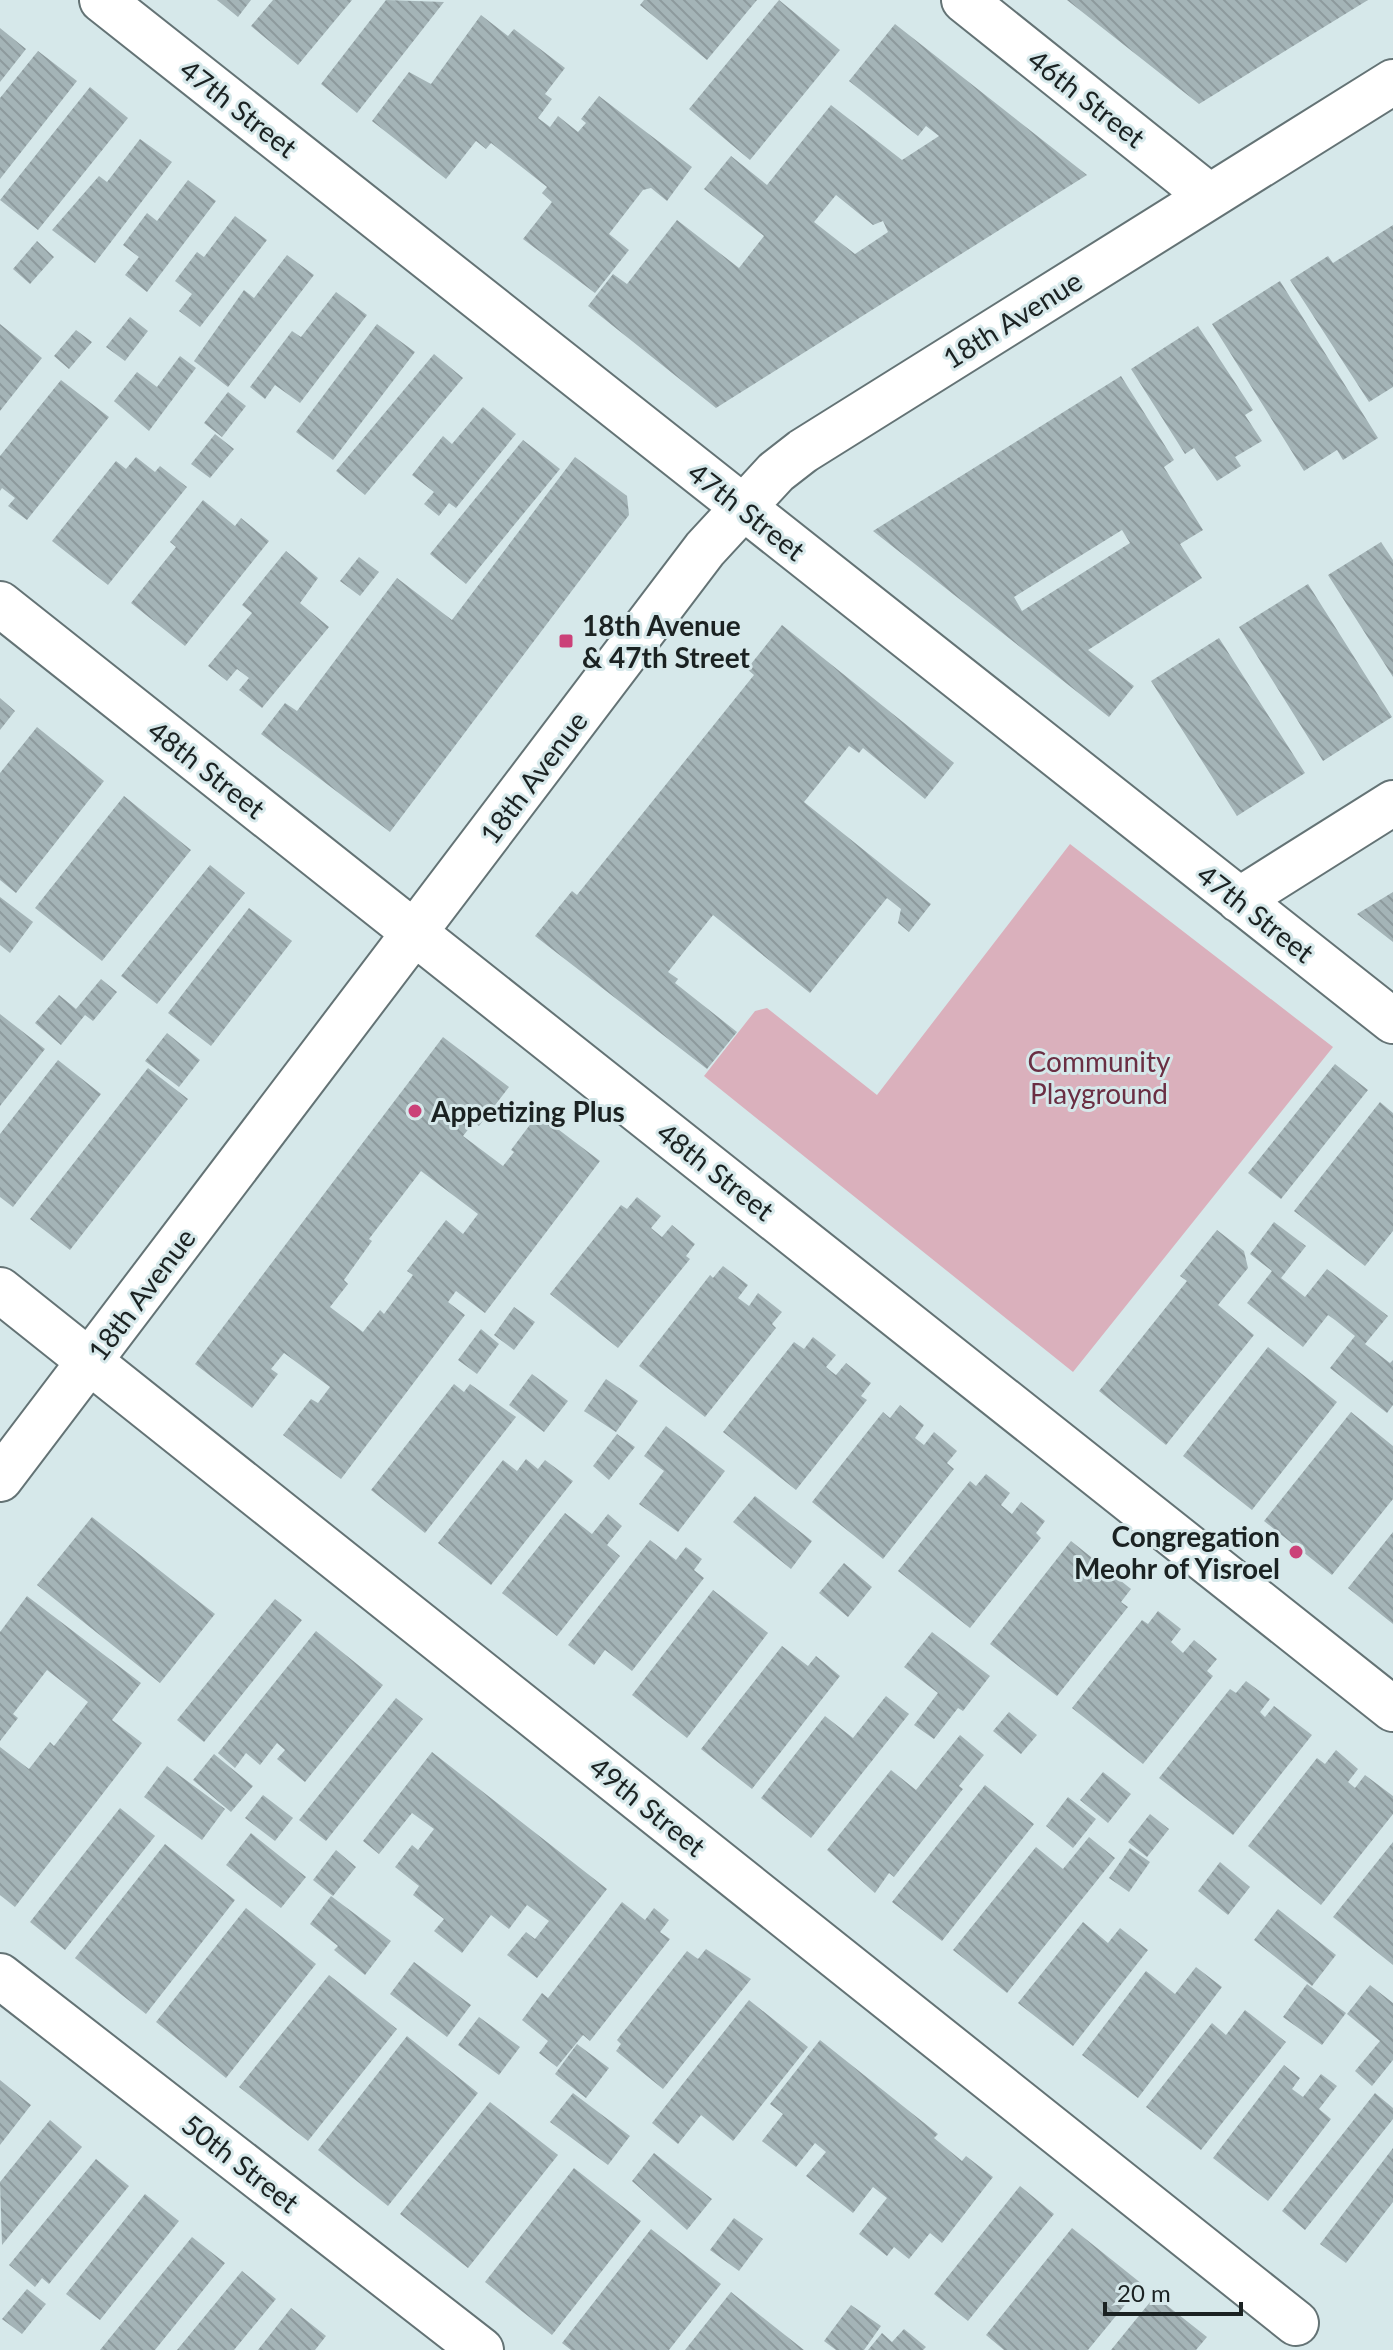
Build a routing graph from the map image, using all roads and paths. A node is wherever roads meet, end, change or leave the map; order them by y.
1 (102, 0) edge
2 (964, 0) edge
3 (1393, 82) edge
4 (1209, 196) junction
5 (743, 507) junction
6 (0, 604) edge
7 (1393, 803) edge
8 (1239, 900) junction
9 (415, 933) junction
10 (1393, 1021) edge
11 (0, 1290) edge
12 (90, 1361) junction
13 (0, 1479) edge
14 (1393, 1709) edge
15 (0, 1976) edge
16 (1296, 2323) dead end
17 (481, 2350) edge

1 - 5 street, 47th Street
2 - 4 street, 46th Street
3 - 4 street, 18th Avenue
4 - 5 street, 18th Avenue
5 - 8 street, 47th Street
5 - 9 street, 18th Avenue
6 - 9 street, 48th Street
7 - 8 street
8 - 10 street, 47th Street
9 - 12 street, 18th Avenue
9 - 14 street, 48th Street
11 - 12 street, 49th Street
12 - 13 street, 18th Avenue
12 - 16 street, 49th Street
15 - 17 street, 50th Street

